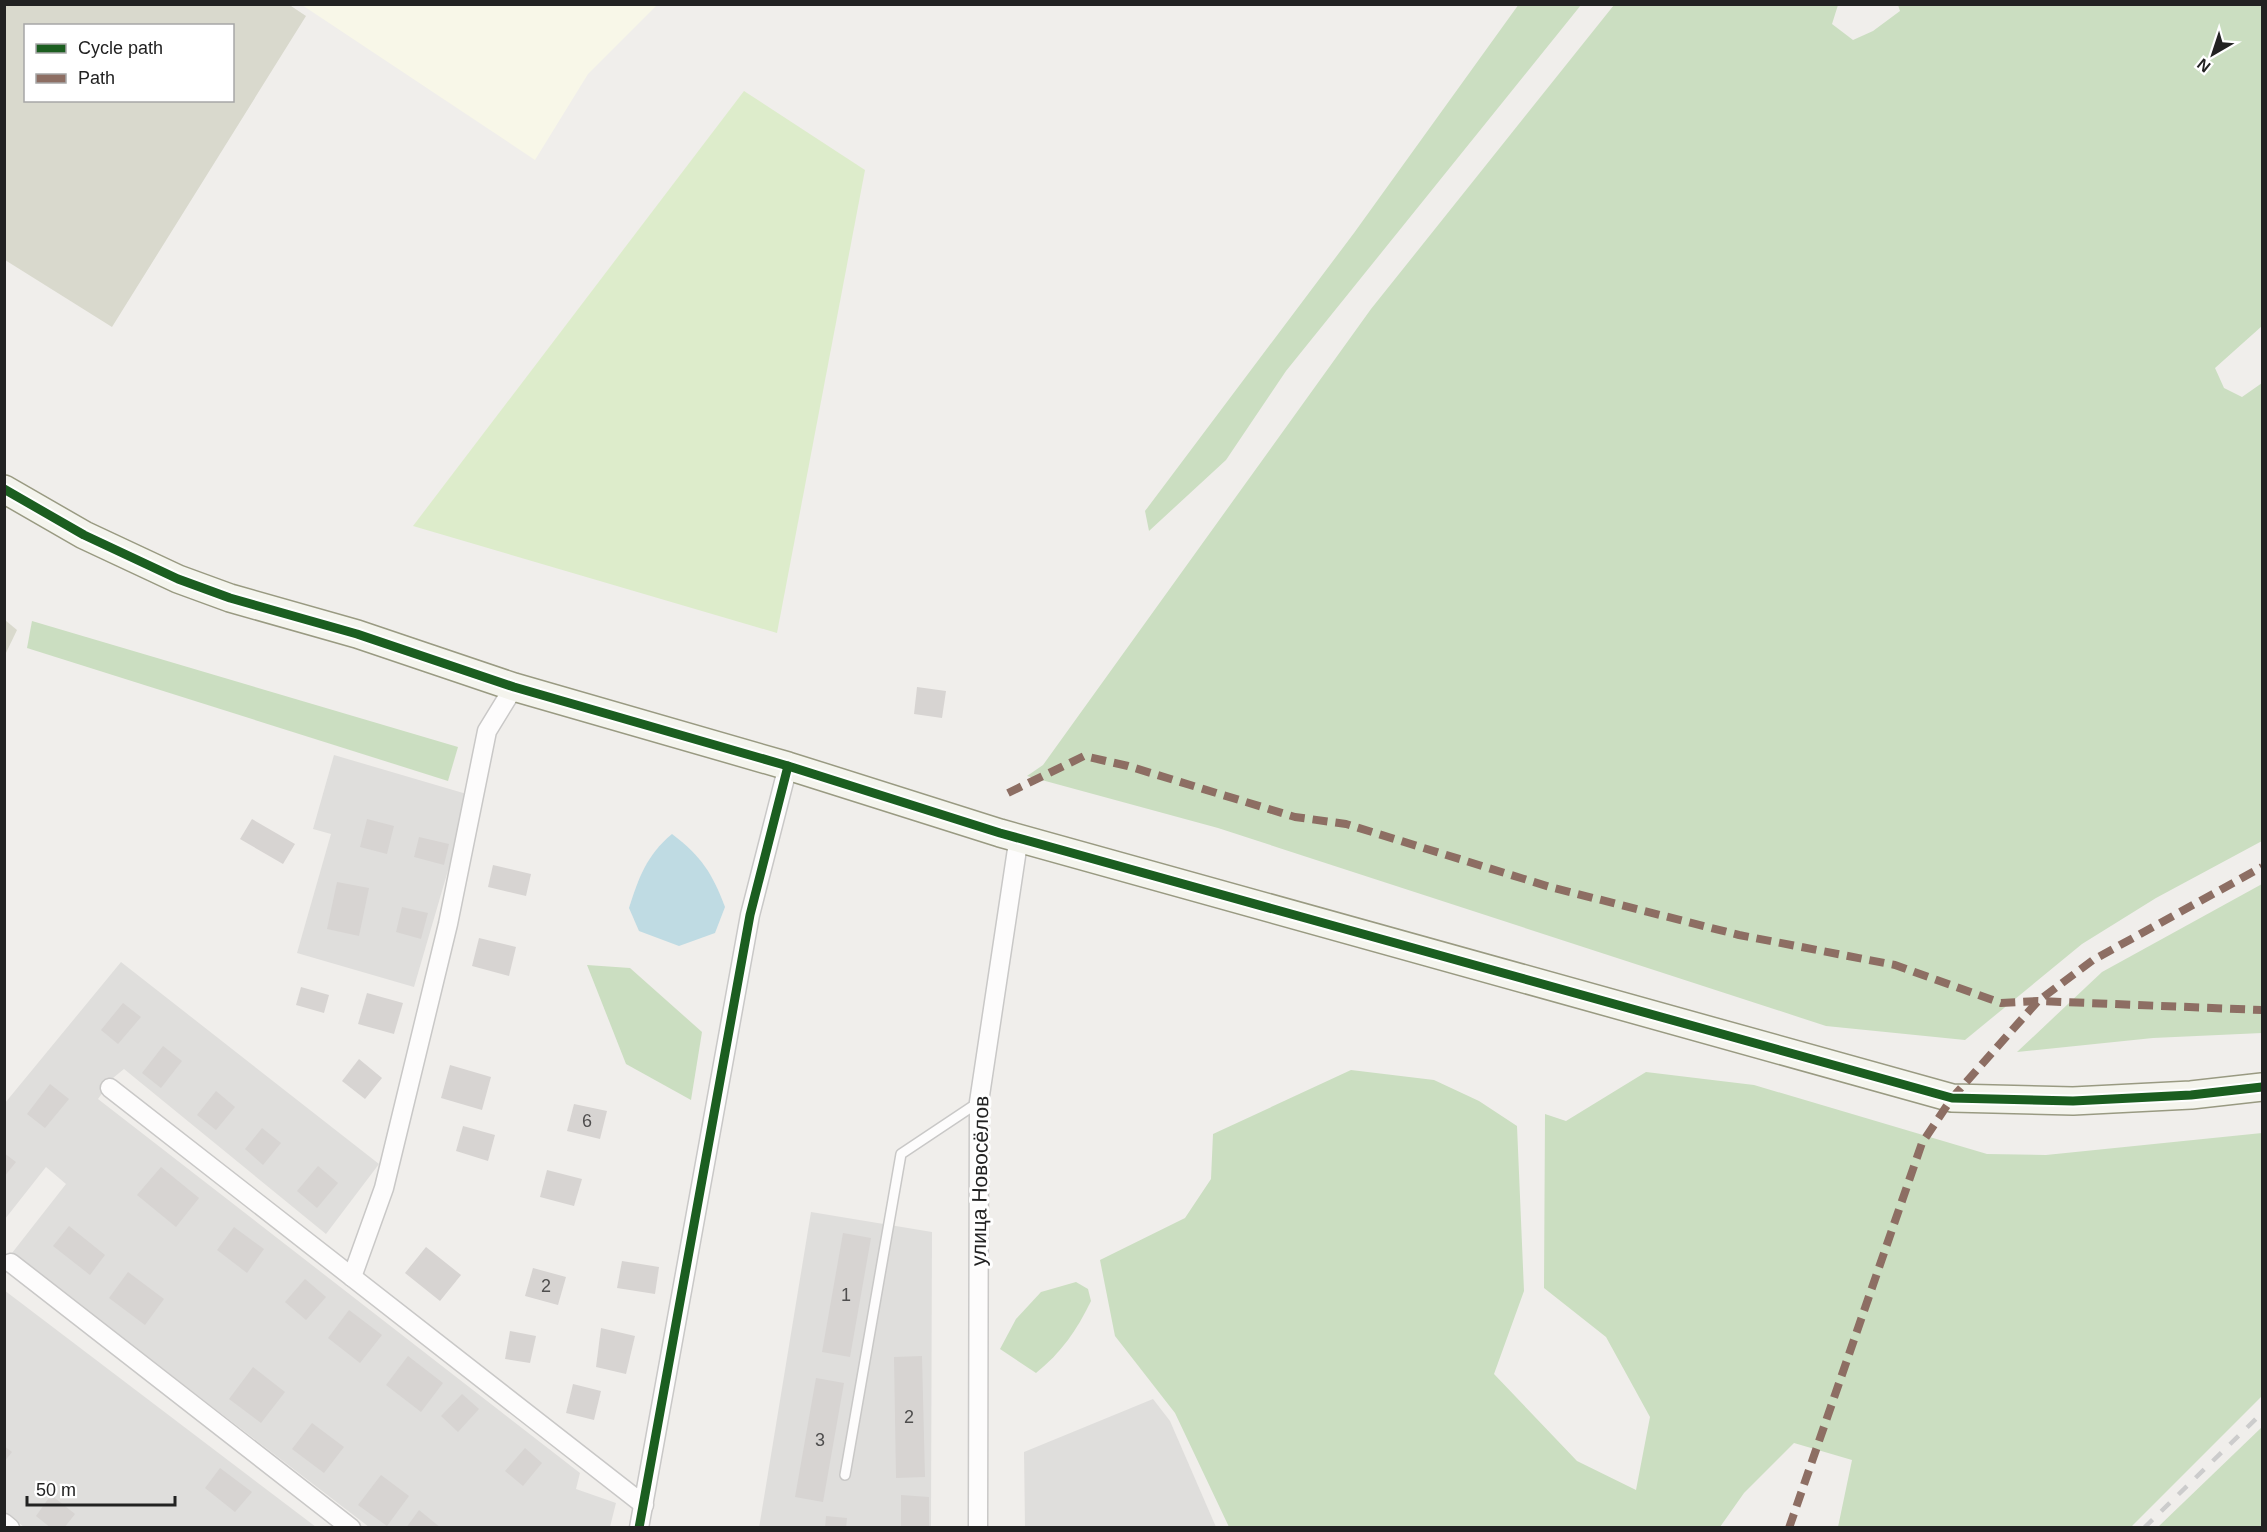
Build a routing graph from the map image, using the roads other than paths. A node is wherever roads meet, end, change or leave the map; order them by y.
1 (4, 489) edge
2 (514, 687) junction
3 (788, 766) junction
4 (1019, 836) junction
5 (2262, 1087) edge
6 (110, 1088) dead end
7 (979, 1102) junction
8 (11, 1263) dead end
9 (352, 1277) junction
10 (845, 1475) dead end
11 (644, 1505) junction
12 (4, 1523) edge
13 (10, 1527) edge
14 (351, 1527) edge
15 (639, 1527) edge
16 (978, 1527) edge

1 - 2 street
2 - 3 street
2 - 9 street
3 - 4 street
3 - 11 street
4 - 5 street
4 - 7 street, улица Новосёлов
6 - 9 street
7 - 10 lane
7 - 16 street, улица Новосёлов
8 - 14 street
9 - 11 street
11 - 15 street
12 - 13 street

